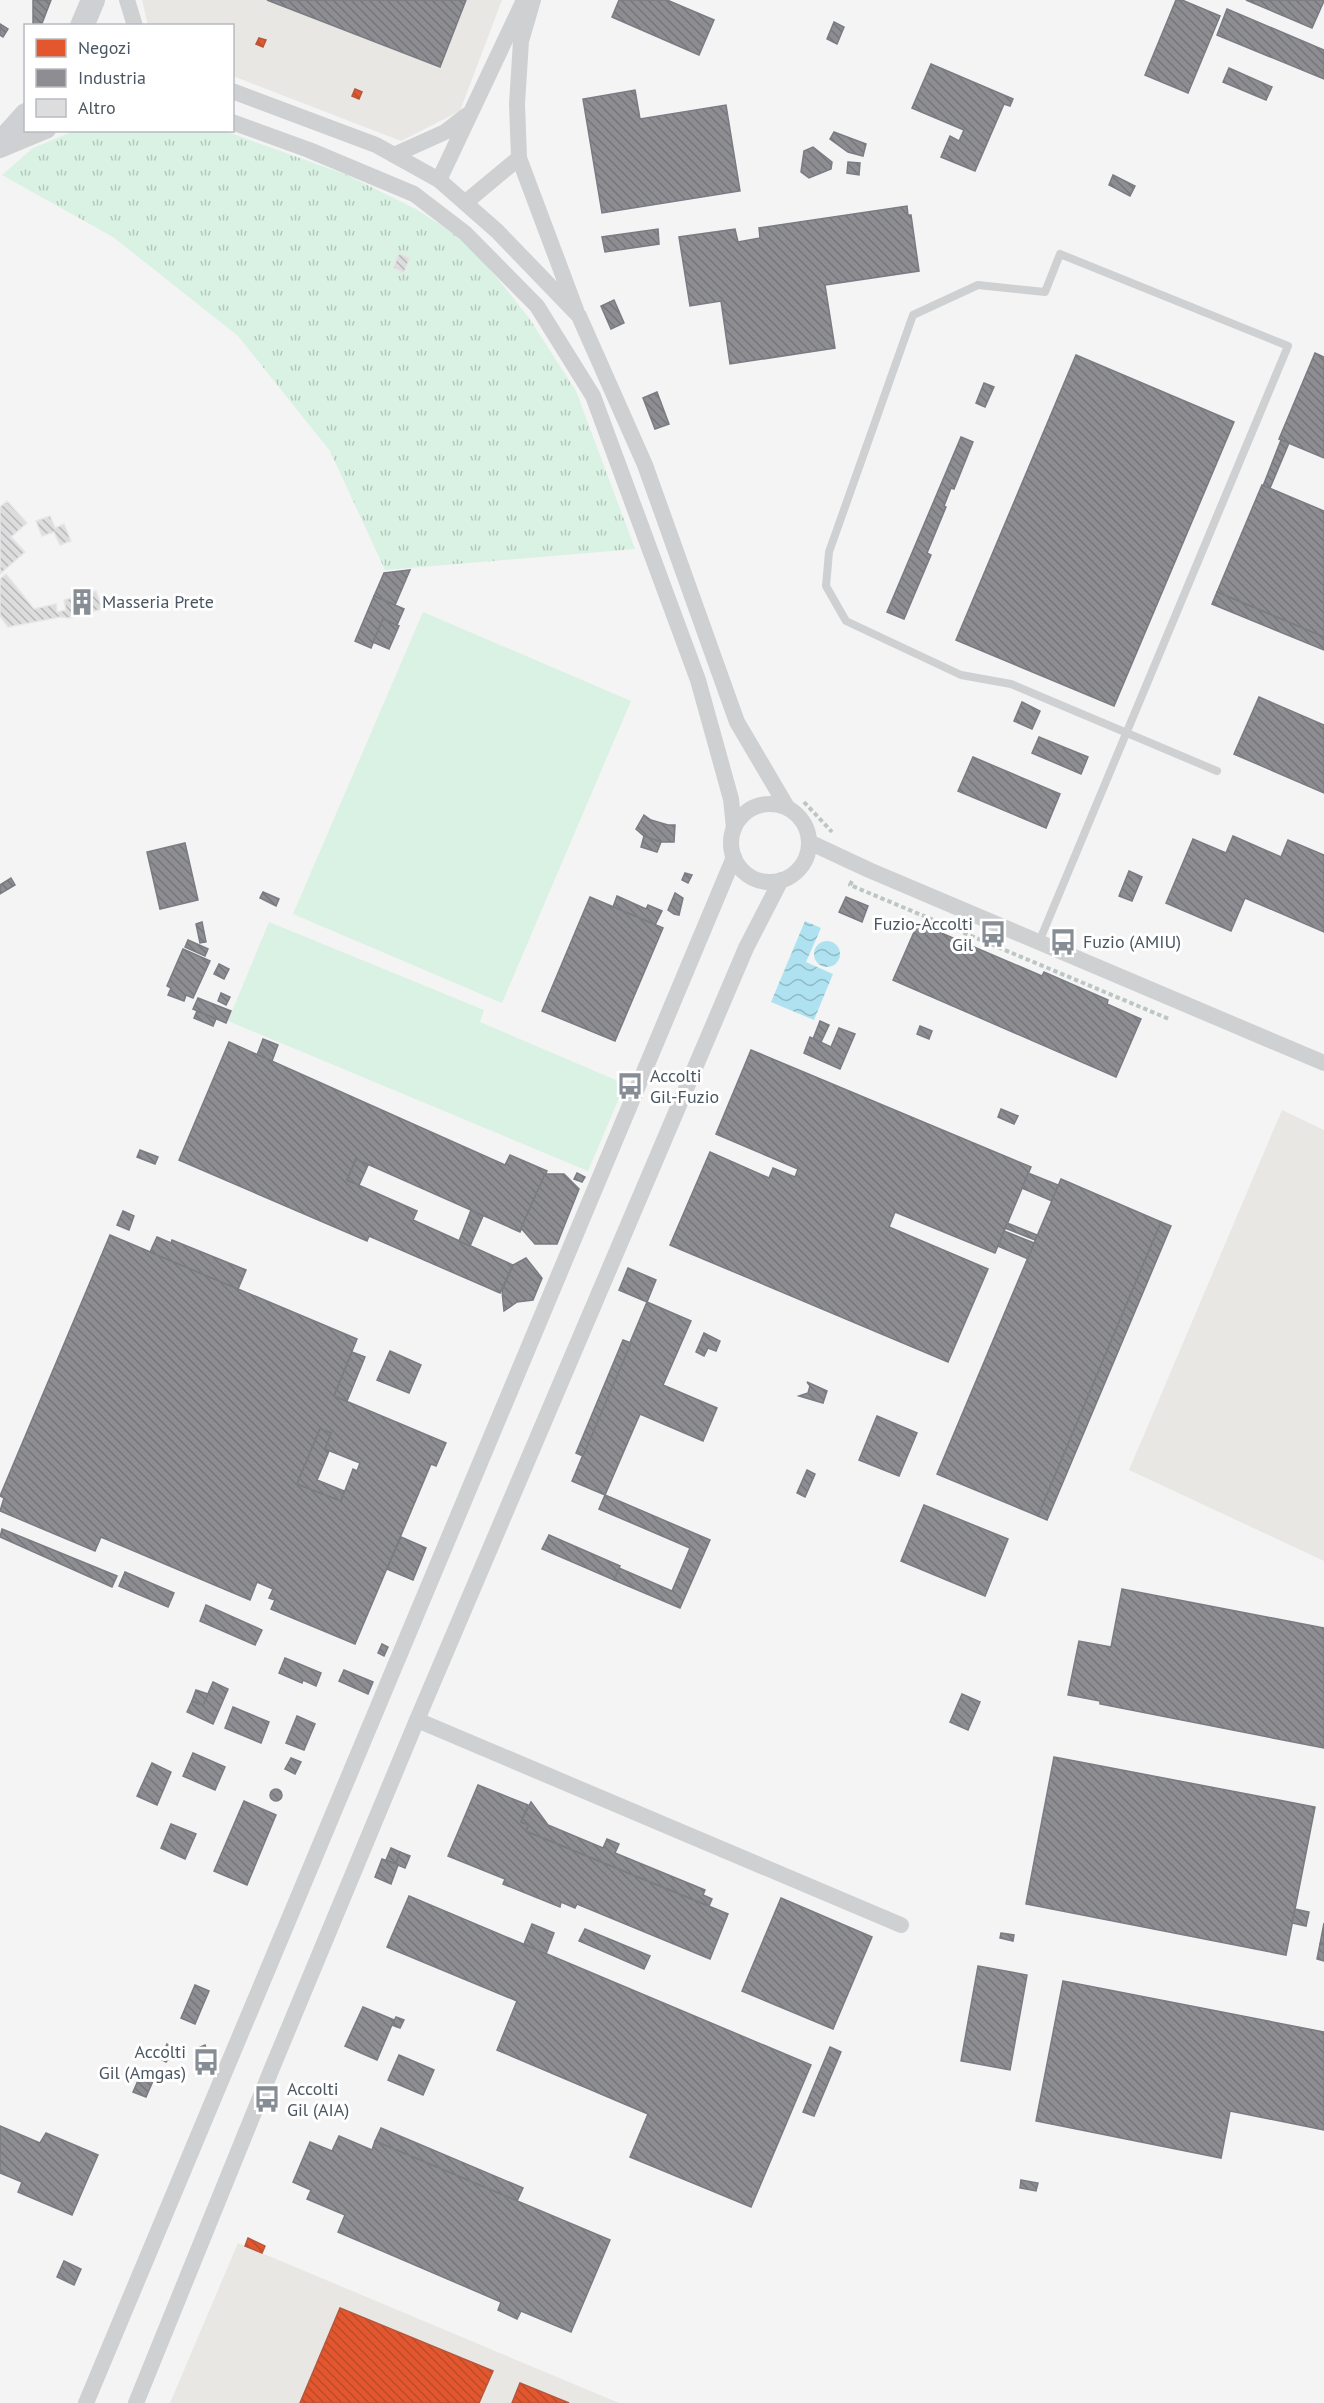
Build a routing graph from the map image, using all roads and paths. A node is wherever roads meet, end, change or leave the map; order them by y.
1 (93, 0) edge
2 (127, 0) edge
3 (524, 0) edge
4 (533, 0) edge
5 (83, 24) edge
6 (134, 24) edge
7 (234, 92) edge
8 (472, 111) junction
9 (24, 117) edge
10 (234, 123) edge
11 (43, 132) edge
12 (0, 144) edge
13 (0, 150) edge
14 (394, 155) junction
15 (519, 158) junction
16 (439, 180) junction
17 (466, 202) junction
18 (579, 316) junction
19 (1126, 733) junction
20 (1217, 771) dead end
21 (787, 807) junction
22 (734, 828) junction
23 (809, 842) junction
24 (734, 857) junction
25 (781, 880) junction
26 (850, 885) dead end
27 (1039, 942) junction
28 (1172, 1020) dead end
29 (1324, 1063) edge
30 (417, 1720) junction
31 (901, 1925) dead end
32 (86, 2403) edge
33 (136, 2403) edge

1 - 5 main road
2 - 6 street
3 - 8 street
4 - 15 street
7 - 14 street
8 - 14 street
8 - 16 street
9 - 12 main road
10 - 22 street
11 - 13 street
14 - 16 street
15 - 17 street
15 - 18 street
16 - 17 street
17 - 18 street
18 - 21 street
19 - 19 lane
19 - 20 lane
19 - 27 lane
21 - 22 street
21 - 23 street
22 - 24 street
23 - 25 street
23 - 27 street
24 - 25 street
24 - 32 street
25 - 30 street
26 - 28 path
27 - 29 street
30 - 31 street
30 - 33 street

